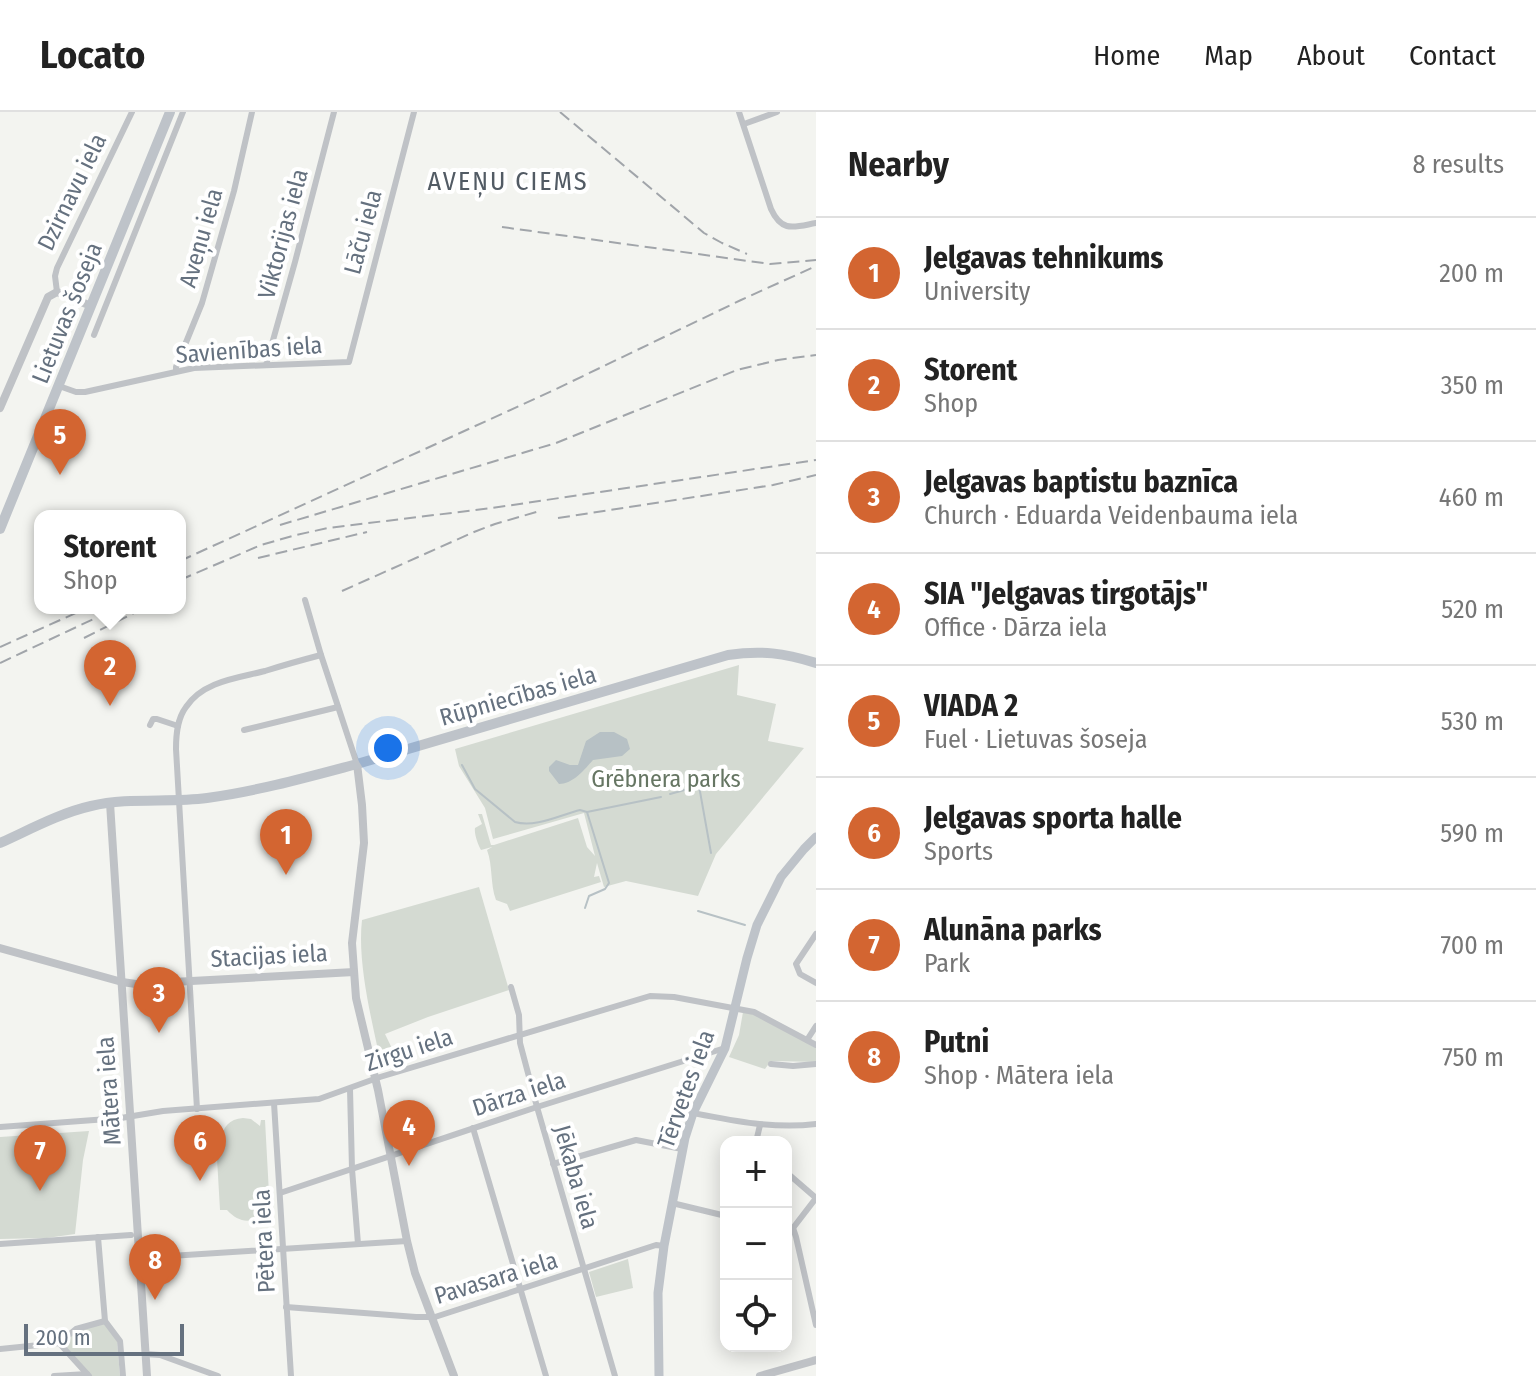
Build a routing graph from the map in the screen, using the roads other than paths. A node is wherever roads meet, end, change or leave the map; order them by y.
1 (132, 112) edge
2 (170, 112) edge
3 (183, 112) edge
4 (252, 112) edge
5 (334, 112) edge
6 (414, 112) edge
7 (739, 112) edge
8 (777, 112) edge
9 (744, 124) junction
10 (816, 223) edge
11 (57, 292) junction
12 (91, 306) junction
13 (104, 311) junction
14 (94, 335) dead end
15 (349, 362) joint
16 (266, 365) junction
17 (176, 371) junction
18 (59, 386) junction
19 (0, 408) edge
20 (0, 529) edge
21 (305, 600) dead end
22 (321, 655) junction
23 (816, 663) edge
24 (338, 707) junction
25 (150, 725) dead end
26 (178, 726) junction
27 (244, 730) dead end
28 (357, 764) junction
29 (179, 800) junction
30 (110, 803) junction
31 (816, 837) edge
32 (0, 843) edge
33 (816, 934) edge
34 (0, 948) edge
35 (354, 972) junction
36 (189, 980) junction
37 (122, 982) junction
38 (816, 983) edge
39 (511, 987) dead end
40 (735, 1008) junction
41 (816, 1026) edge
42 (519, 1035) junction
43 (807, 1040) junction
44 (816, 1045) edge
45 (725, 1048) junction
46 (771, 1064) dead end
47 (816, 1064) edge
48 (376, 1078) junction
49 (350, 1089) junction
50 (274, 1103) junction
51 (537, 1107) junction
52 (197, 1109) junction
53 (693, 1113) junction
54 (131, 1117) junction
55 (816, 1124) edge
56 (760, 1125) junction
57 (0, 1127) edge
58 (473, 1128) junction
59 (757, 1136) edge
60 (682, 1149) junction
61 (391, 1156) junction
62 (553, 1164) junction
63 (352, 1169) junction
64 (792, 1177) edge
65 (280, 1193) junction
66 (816, 1198) edge
67 (672, 1203) junction
68 (720, 1215) edge
69 (792, 1227) edge
70 (131, 1235) dead end
71 (98, 1237) junction
72 (407, 1241) junction
73 (0, 1244) edge
74 (358, 1244) junction
75 (664, 1246) junction
76 (282, 1248) junction
77 (139, 1258) junction
78 (584, 1269) junction
79 (521, 1290) junction
80 (813, 1291) edge
81 (286, 1307) junction
82 (431, 1317) junction
83 (105, 1321) junction
84 (816, 1325) edge
85 (59, 1343) junction
86 (0, 1349) edge
87 (145, 1354) junction
88 (816, 1360) edge
89 (88, 1375) edge
90 (54, 1376) edge
91 (123, 1376) edge
92 (147, 1376) edge
93 (218, 1376) edge
94 (291, 1376) edge
95 (454, 1376) edge
96 (546, 1376) edge
97 (615, 1376) edge
98 (659, 1376) edge
99 (760, 1376) edge

1 - 11 street, Dzirnavu iela
2 - 12 main road, Lietuvas šoseja
3 - 13 street
4 - 17 street, Aveņu iela
5 - 16 street, Viktorijas iela
6 - 15 street, Lāču iela
7 - 9 street
8 - 9 street
9 - 10 street
11 - 12 street
11 - 19 street, Dzirnavu iela
12 - 13 street
12 - 18 main road, Lietuvas šoseja
13 - 14 street
15 - 16 street, Savienības iela
16 - 17 street, Savienības iela
17 - 18 street, Savienības iela
18 - 20 main road, Lietuvas šoseja
21 - 22 street
22 - 24 street
22 - 26 street
23 - 28 main road, Rūpniecības iela
24 - 27 street
24 - 28 street
25 - 26 street
26 - 29 street
28 - 29 main road, Rūpniecības iela
28 - 35 street
29 - 30 main road, Rūpniecības iela
29 - 36 street
30 - 32 main road, Rūpniecības iela
30 - 37 street, Mātera iela
31 - 40 main road, Tērvetes iela
33 - 38 street
34 - 37 street, Stacijas iela
35 - 36 street, Stacijas iela
35 - 48 street
36 - 37 street, Stacijas iela
36 - 52 street
37 - 54 street, Mātera iela
39 - 42 street, Jēkaba iela
40 - 42 street, Zirgu iela
40 - 43 street, Zirgu iela
40 - 45 main road, Tērvetes iela
41 - 43 street
42 - 48 street, Zirgu iela
42 - 51 street, Jēkaba iela
43 - 44 street, Zirgu iela
45 - 51 street, Dārza iela
45 - 53 main road, Tērvetes iela
46 - 47 street
48 - 49 street, Zirgu iela
48 - 61 street
49 - 50 street, Zirgu iela
49 - 63 street
50 - 52 street, Zirgu iela
50 - 65 street, Pētera iela
51 - 58 street, Dārza iela
51 - 62 street, Jēkaba iela
52 - 54 street, Zirgu iela
53 - 56 street
53 - 60 main road, Tērvetes iela
54 - 57 street, Zirgu iela
54 - 77 street, Mātera iela
55 - 56 street
56 - 59 street
58 - 61 street, Dārza iela
58 - 79 street
60 - 62 street
60 - 67 main road, Tērvetes iela
61 - 63 street, Dārza iela
61 - 72 street
62 - 78 street, Jēkaba iela
63 - 65 street, Dārza iela
63 - 74 street
64 - 66 street
65 - 76 street, Pētera iela
66 - 69 street
67 - 68 street
67 - 75 main road, Tērvetes iela
69 - 80 street
70 - 71 street
71 - 73 street
71 - 83 street
72 - 74 street
72 - 82 street
74 - 76 street
75 - 78 street, Pavasara iela
75 - 98 main road, Tērvetes iela
76 - 77 street
76 - 81 street, Pētera iela
77 - 87 street, Mātera iela
78 - 79 street, Pavasara iela
78 - 97 street, Jēkaba iela
79 - 82 street, Pavasara iela
79 - 96 street
80 - 84 street
81 - 82 street, Pavasara iela
81 - 94 street, Pētera iela
82 - 95 street
83 - 85 street
83 - 91 street
85 - 86 street
85 - 89 street
87 - 92 street, Mātera iela
87 - 93 street
88 - 99 street
89 - 90 street

